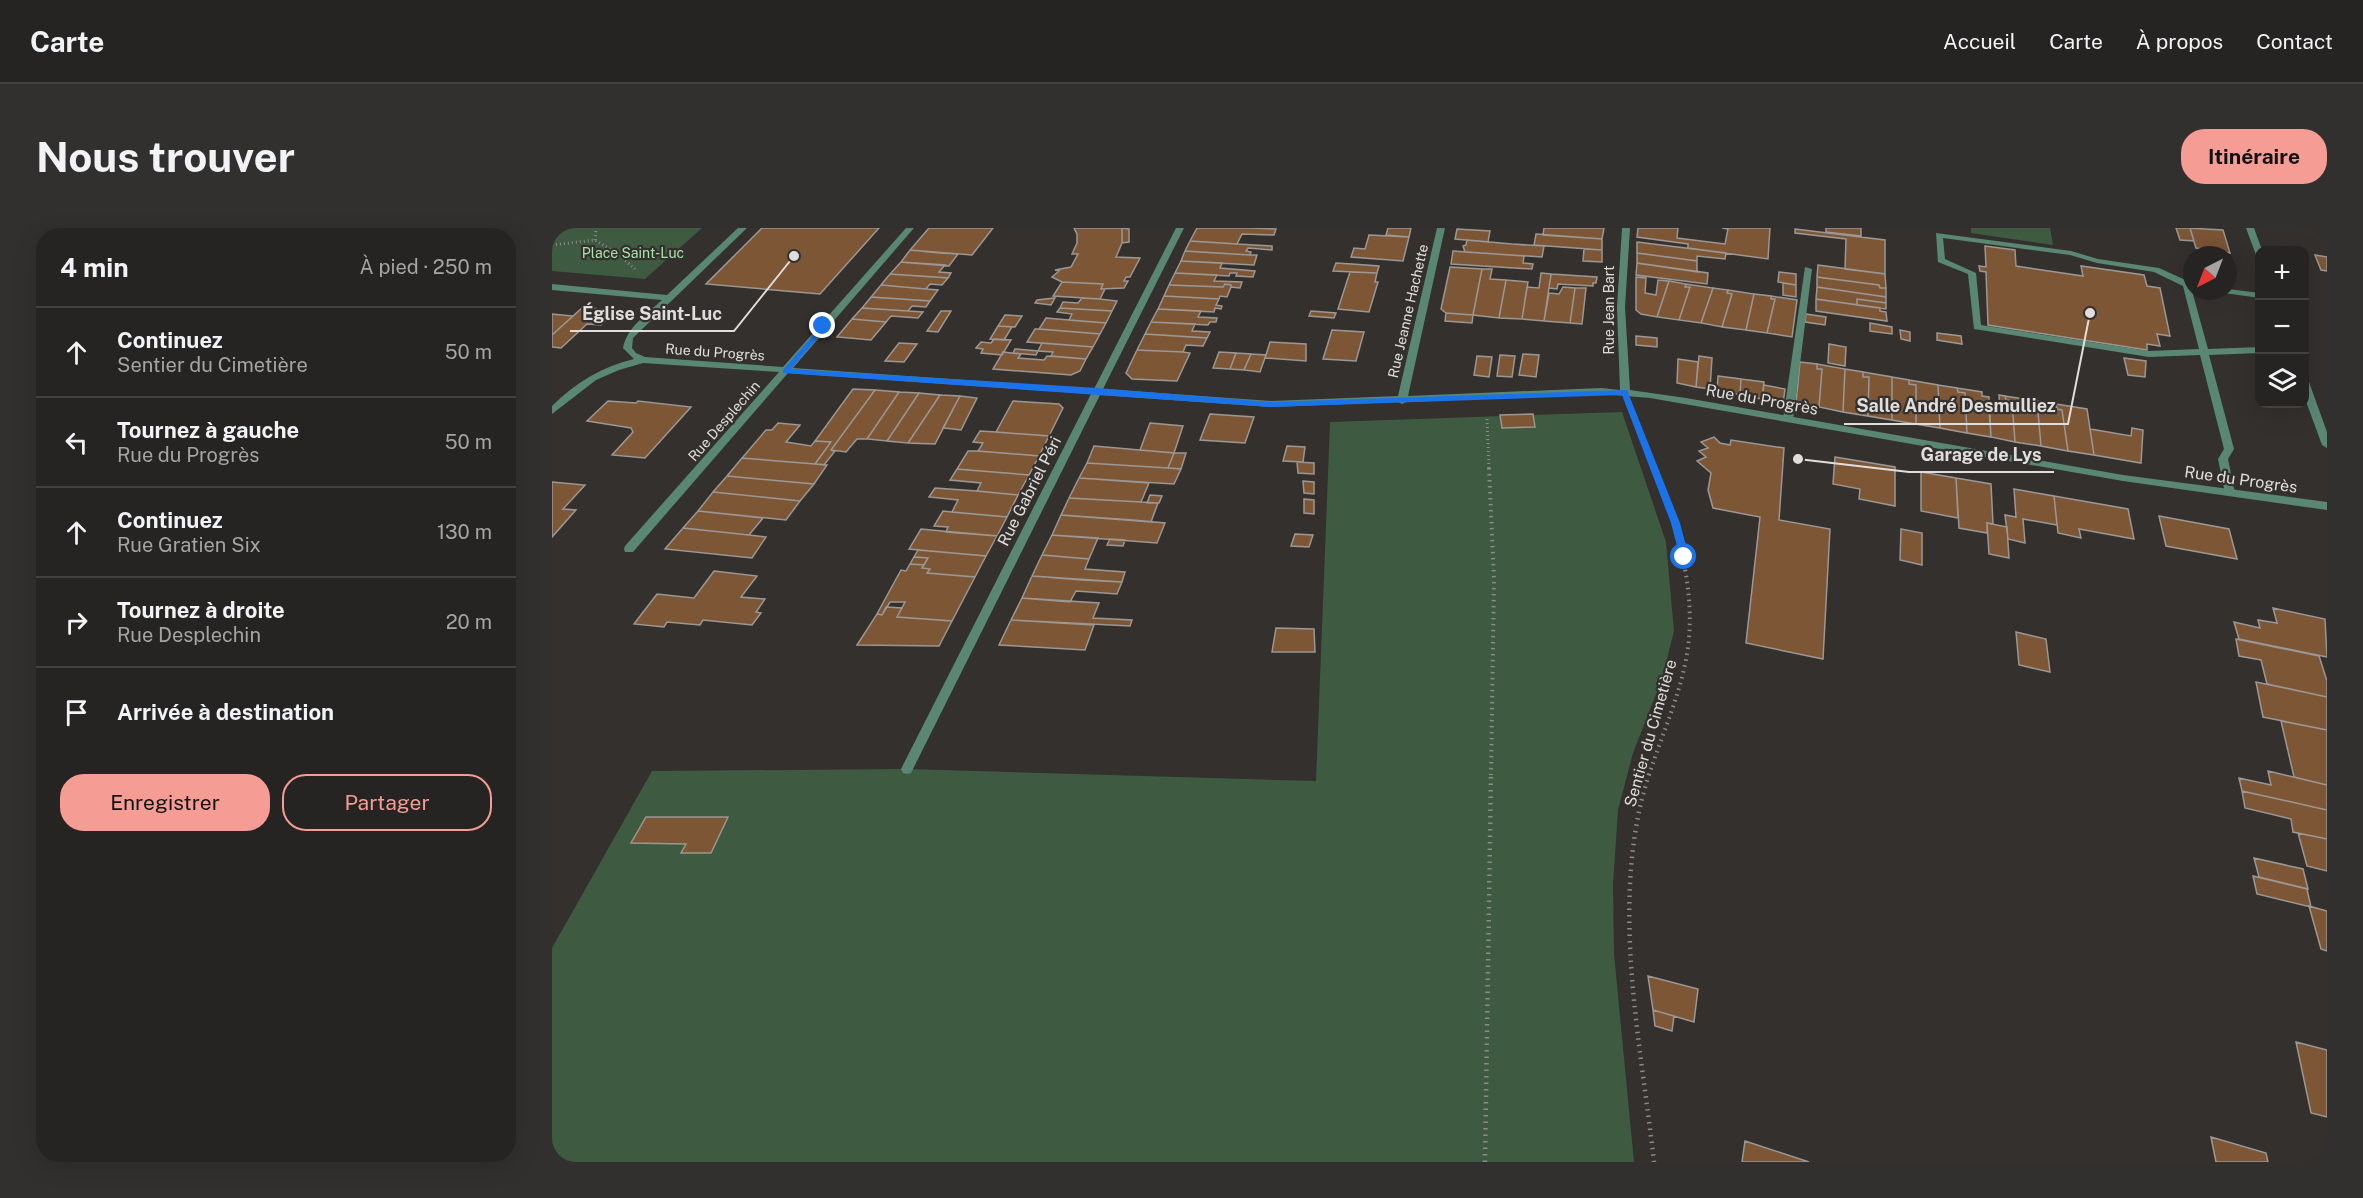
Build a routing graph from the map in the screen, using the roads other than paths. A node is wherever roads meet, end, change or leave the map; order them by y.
1 (743, 228) edge
2 (910, 228) edge
3 (1180, 228) edge
4 (1441, 228) edge
5 (1626, 228) edge
6 (2250, 228) edge
7 (2256, 246) edge
8 (1808, 269) dead end
9 (2183, 282) edge
10 (552, 287) edge
11 (2237, 293) edge
12 (2255, 295) edge
13 (670, 298) junction
14 (2192, 300) edge
15 (2255, 350) edge
16 (2204, 352) junction
17 (643, 360) junction
18 (786, 371) junction
19 (1098, 390) junction
20 (1625, 392) junction
21 (2309, 396) edge
22 (1402, 401) junction
23 (552, 411) edge
24 (1788, 419) junction
25 (2327, 445) edge
26 (2230, 494) junction
27 (2327, 506) edge
28 (629, 549) dead end
29 (907, 769) dead end

1 - 13 street
2 - 18 street, Rue Desplechin
3 - 19 street, Rue Gabriel Péri
4 - 22 street, Rue Jeanne Hachette
5 - 20 street, Rue Jean Bart
6 - 7 street
8 - 24 street
9 - 16 street
10 - 13 street
11 - 12 street
13 - 17 street
14 - 16 street
15 - 16 street
16 - 26 street
17 - 18 street, Rue du Progrès
17 - 23 street, Rue du Progrès
18 - 19 street, Rue du Progrès
18 - 28 street, Rue Desplechin
19 - 22 street, Rue du Progrès
19 - 29 street, Rue Gabriel Péri
20 - 22 street, Rue du Progrès
20 - 24 street, Rue du Progrès
21 - 25 street
24 - 26 street, Rue du Progrès
26 - 27 street, Rue du Progrès

